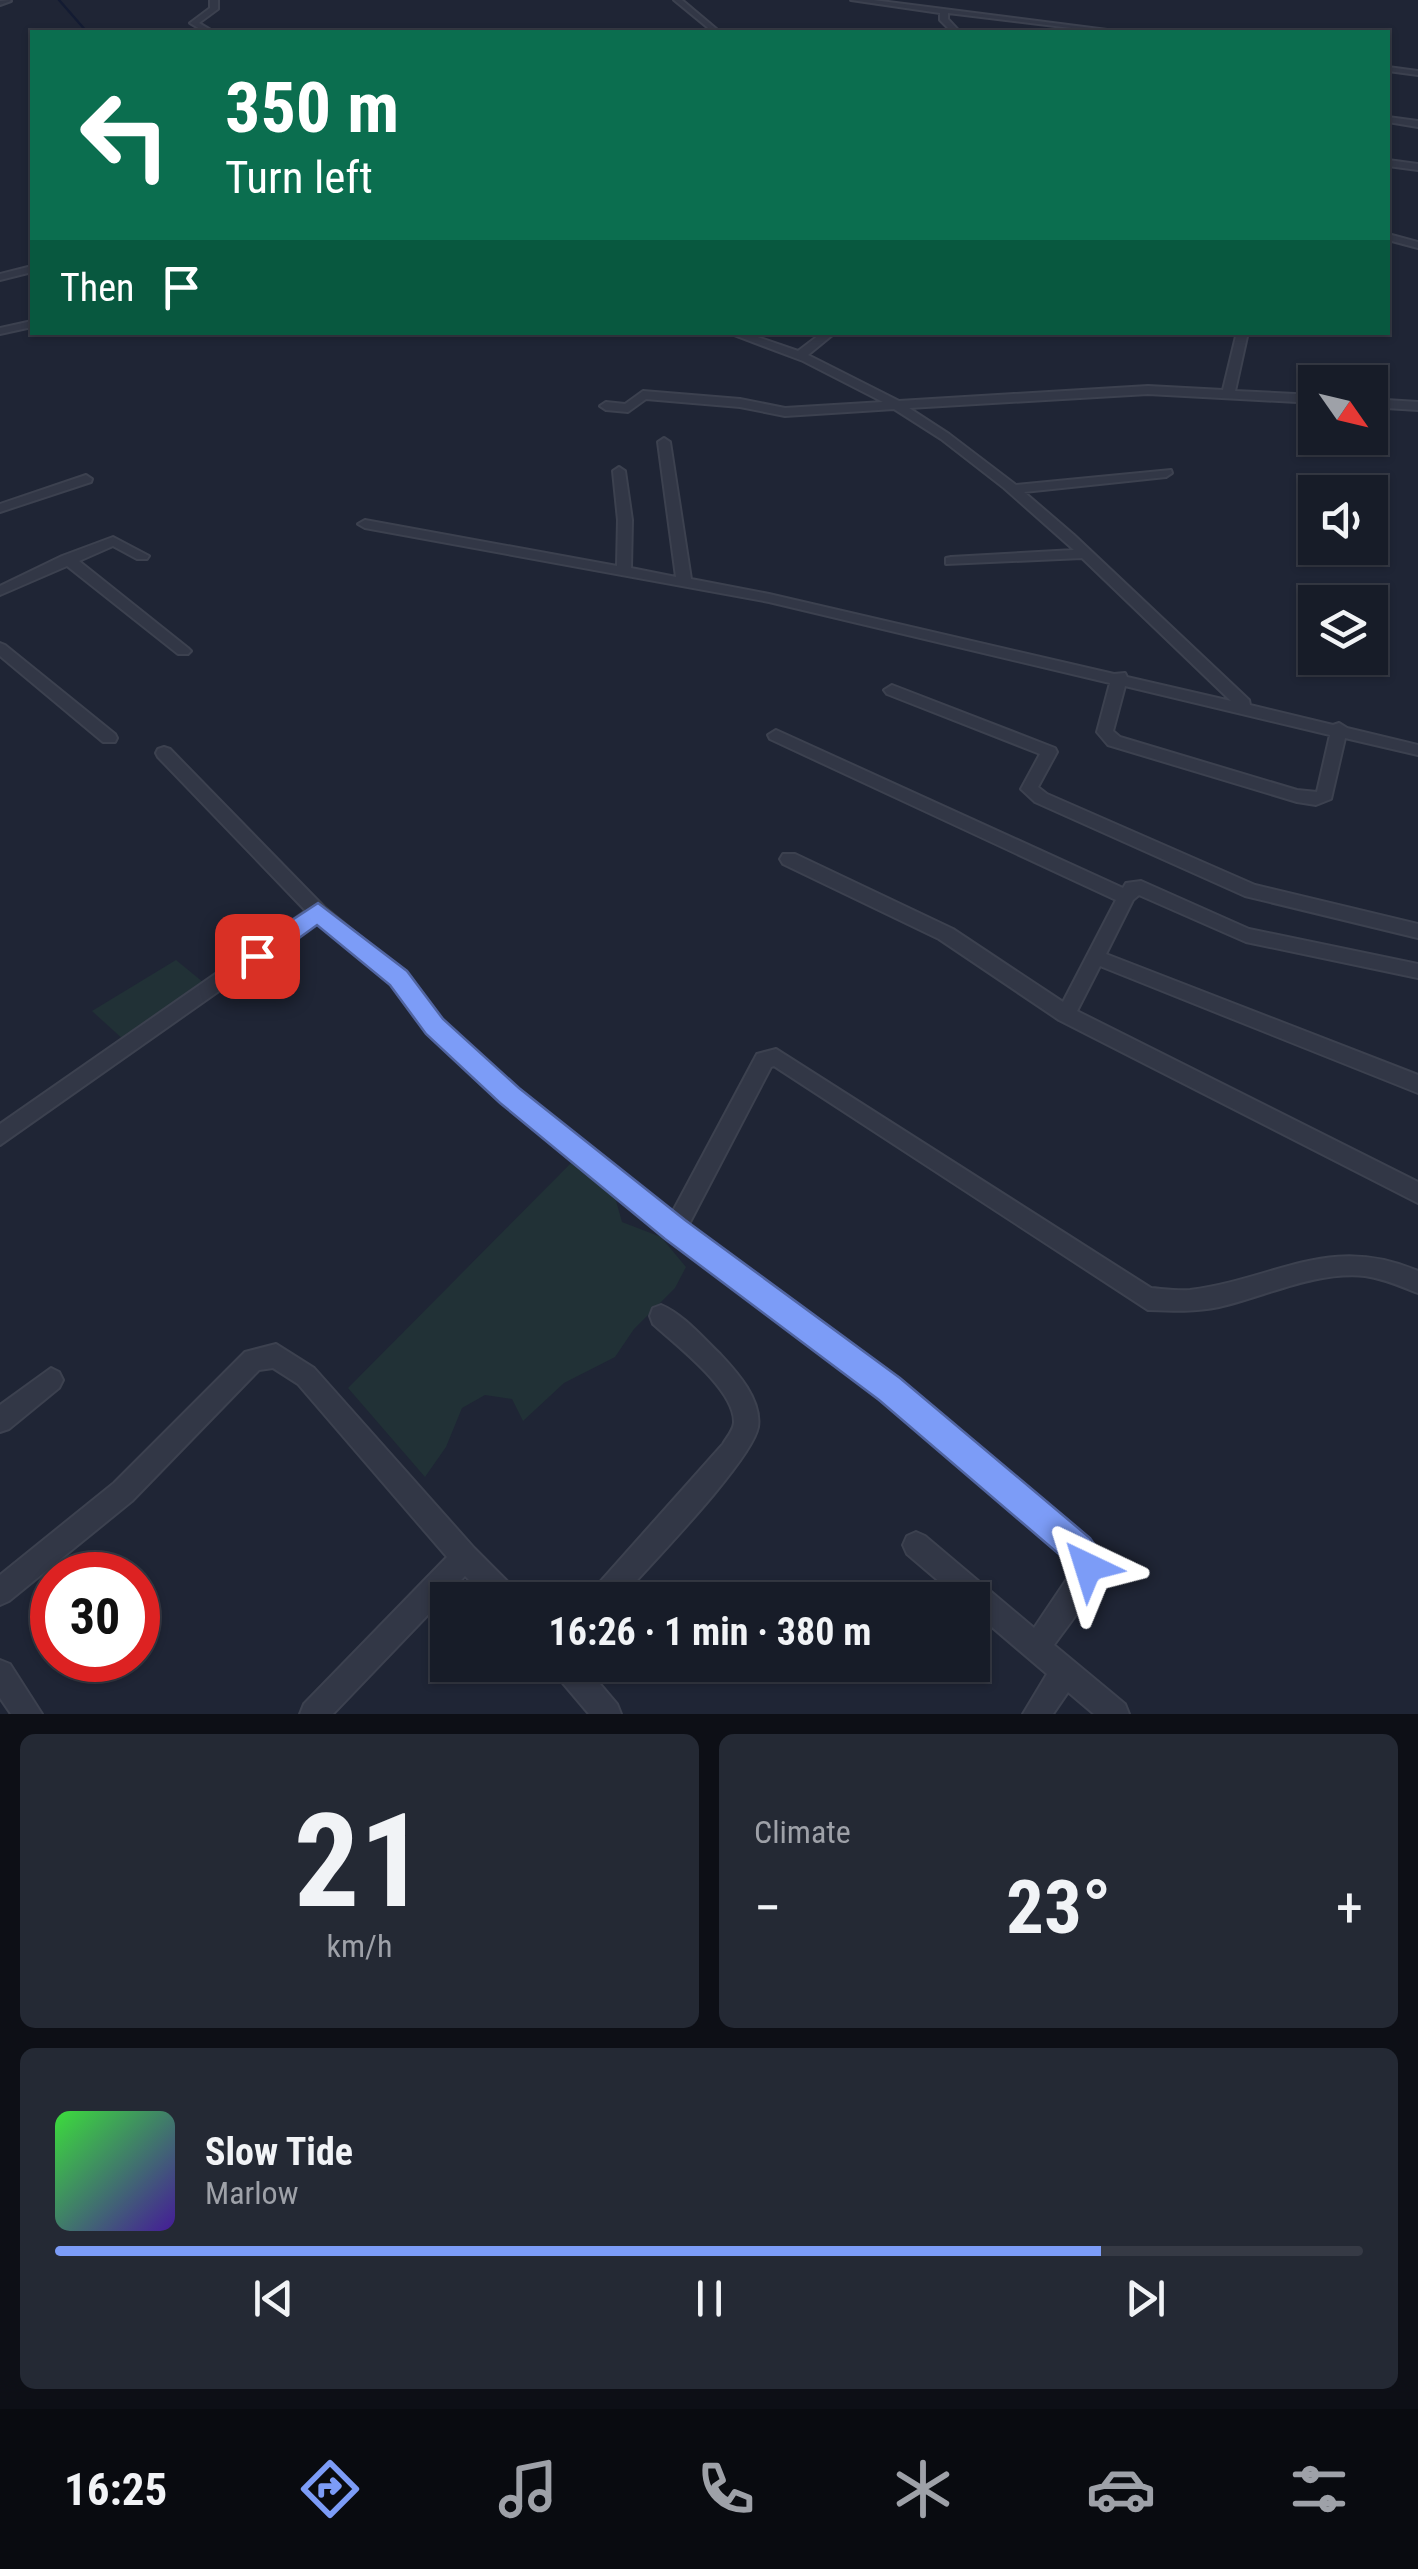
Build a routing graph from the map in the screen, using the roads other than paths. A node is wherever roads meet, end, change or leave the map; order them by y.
1 (214, 0) edge
2 (678, 0) edge
3 (855, 0) edge
4 (944, 12) junction
5 (996, 18) junction
6 (207, 30) edge
7 (715, 30) edge
8 (954, 30) edge
9 (1007, 30) edge
10 (1102, 30) edge
11 (1390, 69) edge
12 (1418, 74) edge
13 (1390, 120) edge
14 (1418, 124) edge
15 (1390, 163) edge
16 (1418, 167) edge
17 (1390, 238) edge
18 (1418, 245) edge
19 (30, 270) edge
20 (0, 278) edge
21 (30, 324) edge
22 (0, 331) edge
23 (740, 335) edge
24 (827, 335) edge
25 (1242, 335) edge
26 (800, 354) junction
27 (1229, 392) junction
28 (1298, 398) edge
29 (894, 403) junction
30 (1388, 404) edge
31 (606, 406) dead end
32 (1418, 406) edge
33 (664, 442) dead end
34 (619, 471) dead end
35 (1166, 474) dead end
36 (86, 480) dead end
37 (1014, 489) junction
38 (0, 508) edge
39 (365, 524) dead end
40 (1084, 554) junction
41 (142, 556) dead end
42 (67, 560) junction
43 (952, 561) dead end
44 (624, 570) junction
45 (684, 580) junction
46 (0, 591) edge
47 (0, 648) edge
48 (183, 651) dead end
49 (1120, 676) junction
50 (892, 690) dead end
51 (1246, 707) junction
52 (1339, 728) junction
53 (776, 736) dead end
54 (109, 738) dead end
55 (1418, 750) edge
56 (164, 753) dead end
57 (789, 859) dead end
58 (1126, 898) junction
59 (318, 912) junction
60 (1418, 931) edge
61 (1098, 958) junction
62 (1418, 971) edge
63 (1066, 1014) junction
64 (1418, 1084) edge
65 (0, 1136) edge
66 (1418, 1192) edge
67 (675, 1229) junction
68 (1418, 1282) edge
69 (661, 1316) dead end
70 (51, 1380) dead end
71 (0, 1420) edge
72 (916, 1544) dead end
73 (464, 1557) junction
74 (490, 1582) edge
75 (618, 1582) edge
76 (0, 1592) edge
77 (1036, 1649) junction
78 (0, 1674) edge
79 (1064, 1674) junction
80 (577, 1682) edge
81 (594, 1709) edge
82 (28, 1714) edge
83 (314, 1714) edge
84 (1037, 1714) edge
85 (1114, 1714) edge

1 - 6 street
2 - 7 street
3 - 4 street
4 - 5 street
4 - 8 street
5 - 9 street
5 - 10 street
11 - 12 street
13 - 14 street
15 - 16 street
17 - 18 street
19 - 20 street
21 - 22 street
23 - 26 street
24 - 26 street
25 - 27 street
26 - 29 street
27 - 28 street
27 - 29 street
29 - 31 street
29 - 37 street
30 - 32 street
33 - 45 street
34 - 44 street
35 - 37 street
36 - 38 street
37 - 40 street
39 - 44 street
40 - 43 street
40 - 51 street
41 - 42 street
42 - 46 street
42 - 48 street
44 - 45 street
45 - 49 street
47 - 54 street
49 - 51 street
49 - 52 street
50 - 60 street
51 - 52 street
52 - 55 street
53 - 58 street
56 - 59 street
57 - 63 street
58 - 61 street
58 - 62 street
59 - 65 street
59 - 67 street
61 - 63 street
61 - 64 street
63 - 66 street
67 - 68 street
67 - 77 street
69 - 75 street
70 - 71 street
72 - 77 street
73 - 74 street
73 - 76 street
73 - 83 street
77 - 79 street
78 - 82 street
79 - 84 street
79 - 85 street
80 - 81 street

